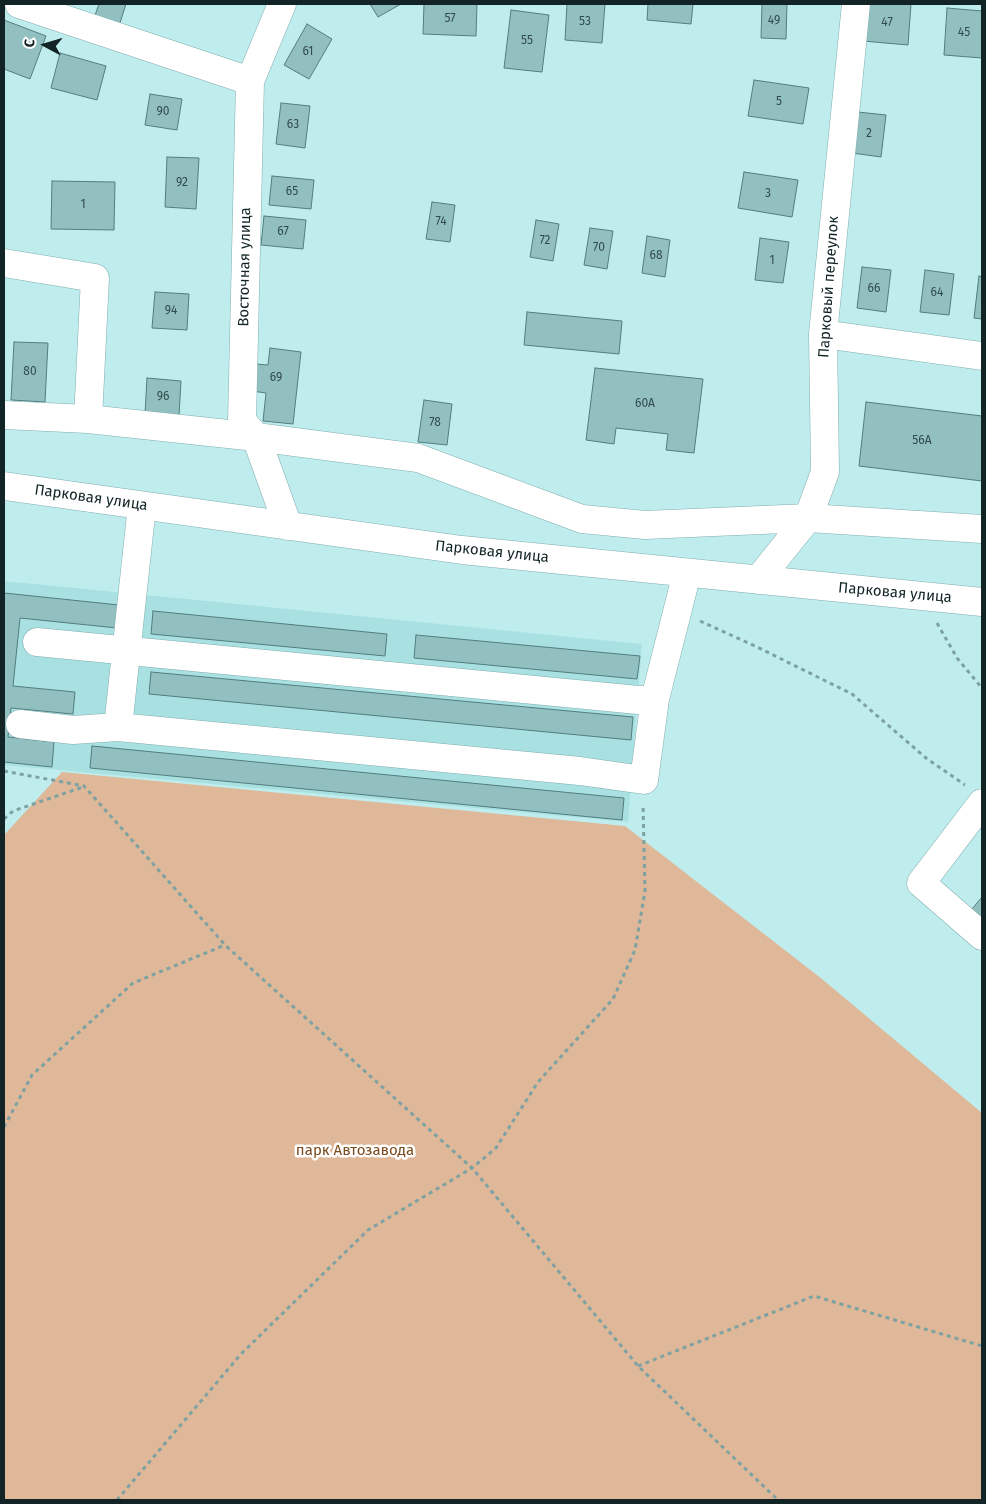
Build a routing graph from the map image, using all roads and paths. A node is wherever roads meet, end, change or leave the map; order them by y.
1 (19, 4) edge
2 (282, 4) edge
3 (856, 4) edge
4 (250, 82) junction
5 (4, 263) edge
6 (823, 334) junction
7 (982, 356) edge
8 (4, 415) edge
9 (88, 419) junction
10 (256, 437) junction
11 (4, 486) edge
12 (142, 506) junction
13 (808, 518) junction
14 (644, 525) junction
15 (288, 526) junction
16 (982, 528) edge
17 (650, 569) junction
18 (687, 573) junction
19 (758, 580) junction
20 (921, 596) junction
21 (982, 602) edge
22 (677, 611) junction
23 (37, 642) dead end
24 (127, 651) junction
25 (982, 688) edge
26 (655, 699) junction
27 (20, 724) dead end
28 (118, 727) junction
29 (4, 771) edge
30 (644, 780) junction
31 (84, 786) junction
32 (974, 794) edge
33 (4, 819) edge
34 (982, 936) edge
35 (225, 945) junction
36 (4, 1127) edge
37 (472, 1168) junction
38 (982, 1346) edge
39 (638, 1366) junction
40 (117, 1500) edge
41 (778, 1500) edge

1 - 4 street
2 - 4 street, Восточная улица
3 - 6 street, Парковый переулок
4 - 10 street, Восточная улица
5 - 9 street
6 - 7 street
6 - 13 street, Парковый переулок
8 - 9 street
9 - 10 street
10 - 14 street
10 - 15 street, Восточная улица
11 - 12 street, Парковая улица
12 - 15 street, Парковая улица
12 - 24 street
13 - 14 street
13 - 16 street
13 - 19 street, Парковый переулок
14 - 17 street
15 - 17 street, Парковая улица
17 - 18 street, Парковая улица
18 - 19 street, Парковая улица
18 - 22 street
19 - 20 street, Парковая улица
20 - 21 street, Парковая улица
20 - 25 path
22 - 26 street
22 - 32 path
23 - 24 street
24 - 26 street
24 - 28 street
26 - 30 street
27 - 28 street
28 - 30 street
29 - 31 path
30 - 37 path
31 - 33 path
31 - 35 path
32 - 34 street
35 - 36 path
35 - 37 path
37 - 39 path
37 - 40 path
38 - 39 path
39 - 41 path

